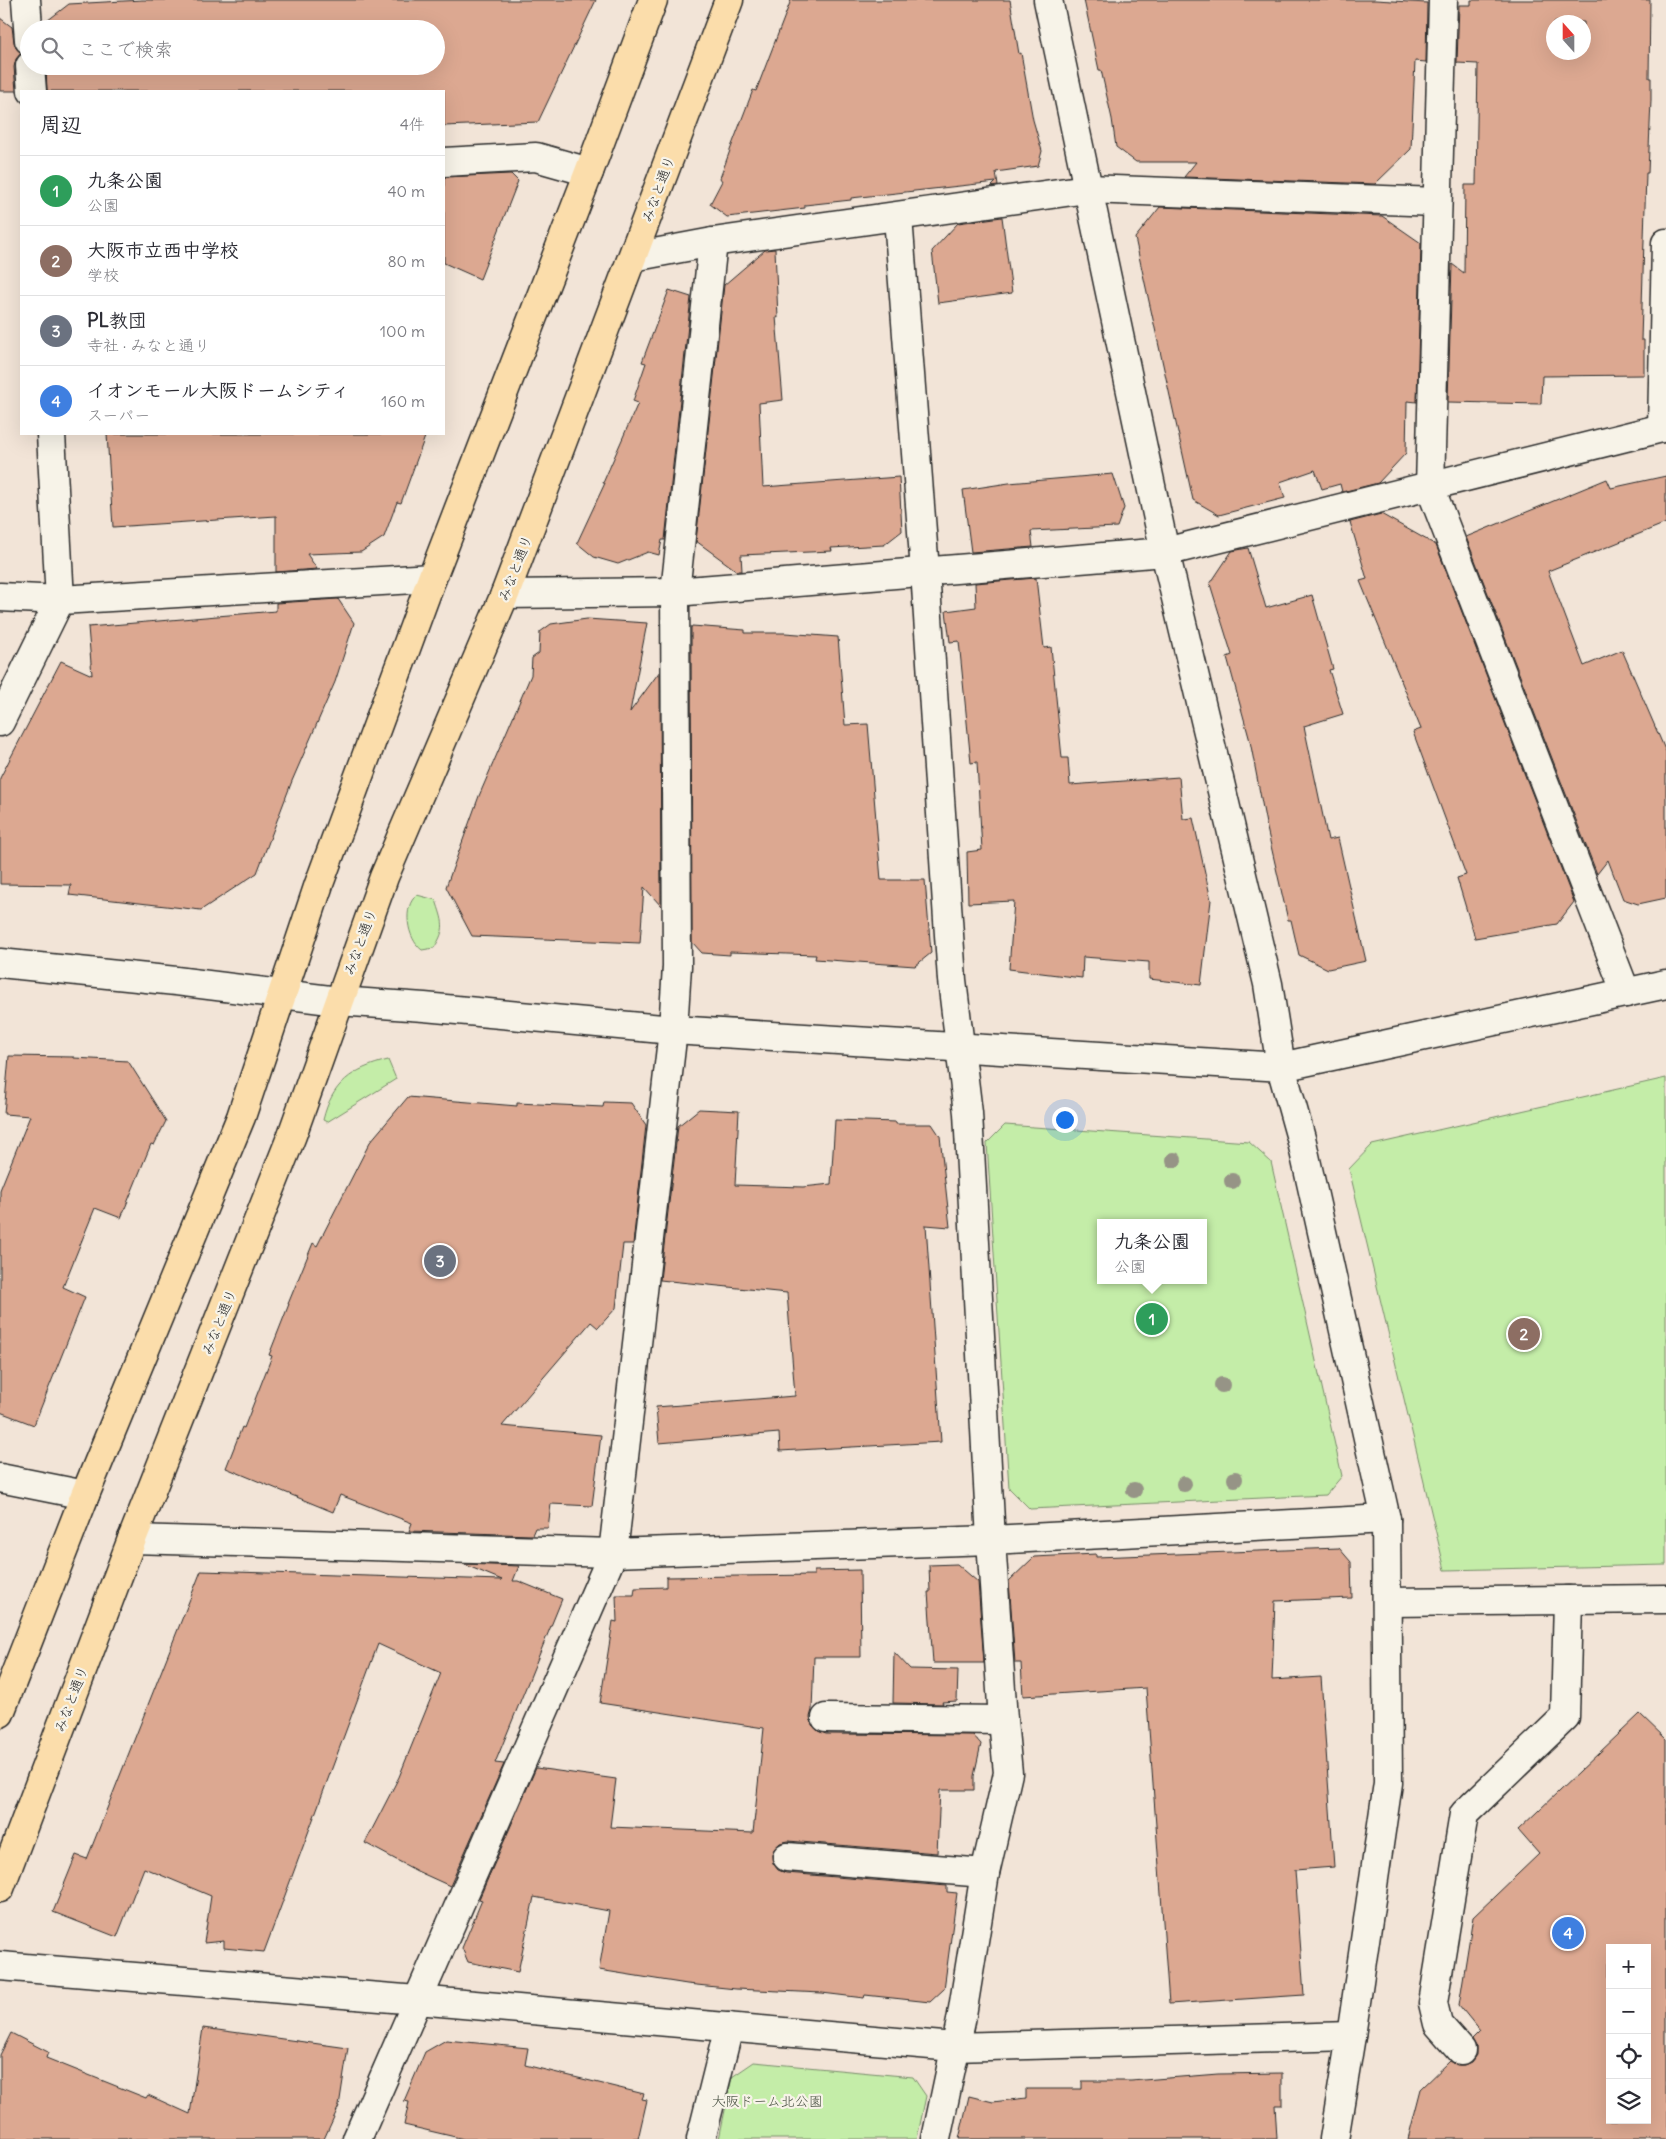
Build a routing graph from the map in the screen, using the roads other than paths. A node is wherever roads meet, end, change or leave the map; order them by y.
1 (26, 0) edge
2 (653, 0) edge
3 (729, 0) edge
4 (1048, 0) edge
5 (1443, 0) edge
6 (28, 20) edge
7 (31, 75) edge
8 (32, 90) edge
9 (445, 162) edge
10 (589, 172) junction
11 (1087, 189) junction
12 (1438, 202) junction
13 (898, 217) junction
14 (713, 242) junction
15 (1666, 243) edge
16 (633, 257) junction
17 (1664, 427) edge
18 (51, 435) edge
19 (1430, 487) junction
20 (1165, 552) junction
21 (925, 571) junction
22 (432, 578) junction
23 (675, 592) junction
24 (505, 594) junction
25 (0, 596) edge
26 (60, 600) junction
27 (0, 722) edge
28 (0, 963) edge
29 (1666, 984) edge
30 (1626, 993) junction
31 (282, 995) junction
32 (338, 1001) junction
33 (673, 1030) junction
34 (960, 1047) junction
35 (1282, 1066) junction
36 (0, 1478) edge
37 (85, 1495) junction
38 (1386, 1519) junction
39 (132, 1539) junction
40 (991, 1540) junction
41 (613, 1553) junction
42 (1666, 1599) edge
43 (1568, 1600) junction
44 (1388, 1602) junction
45 (0, 1712) edge
46 (826, 1718) dead end
47 (1003, 1720) junction
48 (787, 1856) dead end
49 (984, 1873) junction
50 (0, 1888) edge
51 (0, 1966) edge
52 (417, 2000) junction
53 (729, 2028) junction
54 (1351, 2036) junction
55 (954, 2047) junction
56 (1461, 2050) dead end
57 (357, 2139) edge
58 (701, 2139) edge
59 (936, 2139) edge
60 (1334, 2139) edge

1 - 6 street
2 - 10 highway
3 - 16 highway, みなと通り
4 - 11 street
5 - 12 street
7 - 8 street
9 - 10 street
10 - 22 highway
11 - 12 street
11 - 13 street
11 - 20 street
12 - 19 street
13 - 14 street
13 - 21 street
14 - 16 street
14 - 23 street
15 - 17 street
16 - 24 highway, みなと通り
17 - 19 street
18 - 26 street
19 - 20 street
19 - 30 street
20 - 21 street
20 - 35 street
21 - 23 street
21 - 34 street
22 - 26 street
22 - 31 highway
23 - 24 street
23 - 33 street
24 - 32 highway, みなと通り
25 - 26 street
26 - 27 street
28 - 31 street
29 - 30 street
30 - 35 street
31 - 32 street
31 - 37 highway
32 - 33 street
32 - 39 highway, みなと通り
33 - 34 street
33 - 41 street
34 - 35 street
34 - 40 street
35 - 38 street
36 - 37 street
37 - 45 highway
38 - 40 street
38 - 44 street
39 - 41 street
39 - 50 highway, みなと通り
40 - 41 street
40 - 47 street
41 - 52 street
42 - 43 street
43 - 44 street
43 - 56 street
44 - 54 street
46 - 47 street
47 - 49 street
48 - 49 street
49 - 55 street
51 - 52 street
52 - 53 street
52 - 57 street
53 - 55 street
53 - 58 street
54 - 55 street
54 - 60 street
55 - 59 street

